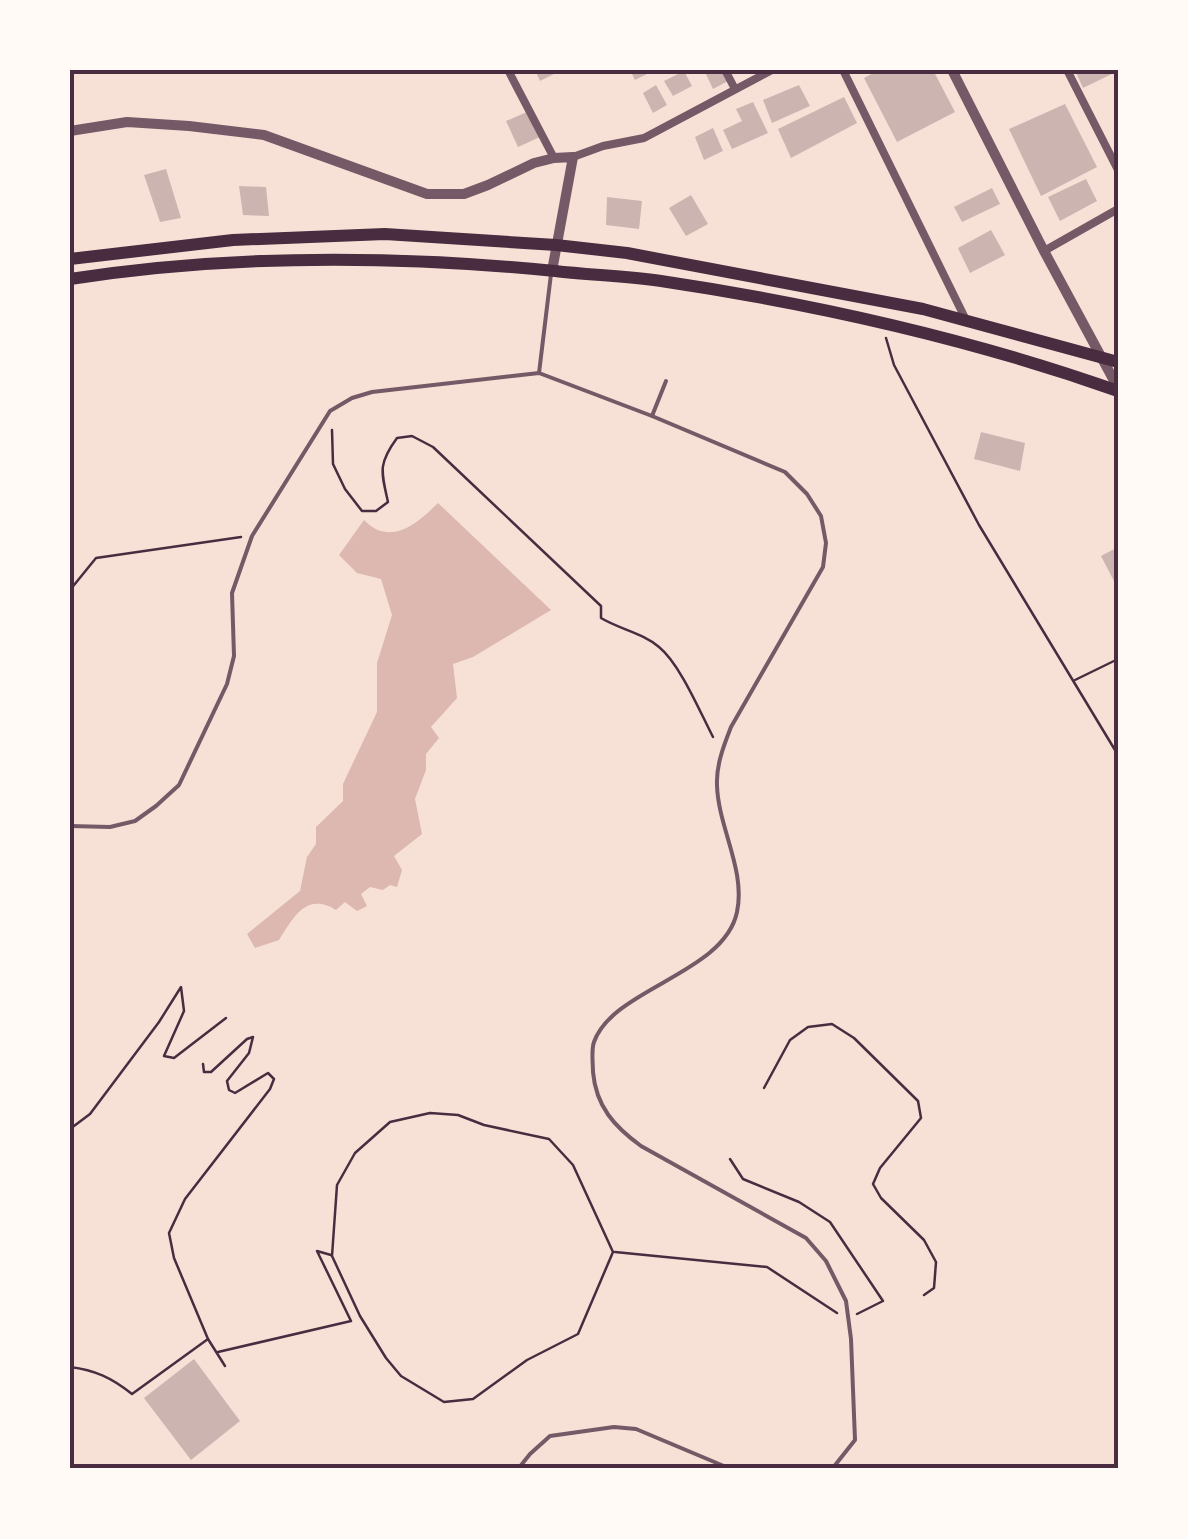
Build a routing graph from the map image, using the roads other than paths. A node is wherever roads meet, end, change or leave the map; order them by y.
1 (508, 70) edge
2 (725, 70) edge
3 (772, 70) edge
4 (844, 70) edge
5 (952, 70) edge
6 (1067, 70) edge
7 (735, 89) junction
8 (70, 131) edge
9 (573, 157) junction
10 (554, 158) junction
11 (1118, 170) edge
12 (1118, 209) edge
13 (556, 245) junction
14 (1044, 250) junction
15 (70, 259) edge
16 (552, 271) junction
17 (70, 279) edge
18 (966, 320) junction
19 (1101, 357) junction
20 (1118, 362) edge
21 (540, 373) junction
22 (666, 381) dead end
23 (1118, 390) edge
24 (652, 416) junction
25 (70, 826) edge
26 (518, 1469) edge
27 (730, 1469) edge
28 (832, 1469) edge

1 - 10 street
2 - 7 street
3 - 7 street
4 - 18 street
5 - 14 street
6 - 11 street
7 - 9 street
8 - 10 street
9 - 10 street
9 - 13 street
12 - 14 street
13 - 15 main road
13 - 16 street
13 - 18 main road
14 - 19 street
16 - 17 main road
16 - 21 lane
16 - 23 main road
18 - 19 main road
19 - 20 main road
19 - 23 street
21 - 24 lane
21 - 25 lane
22 - 24 lane
24 - 28 lane
26 - 27 lane

